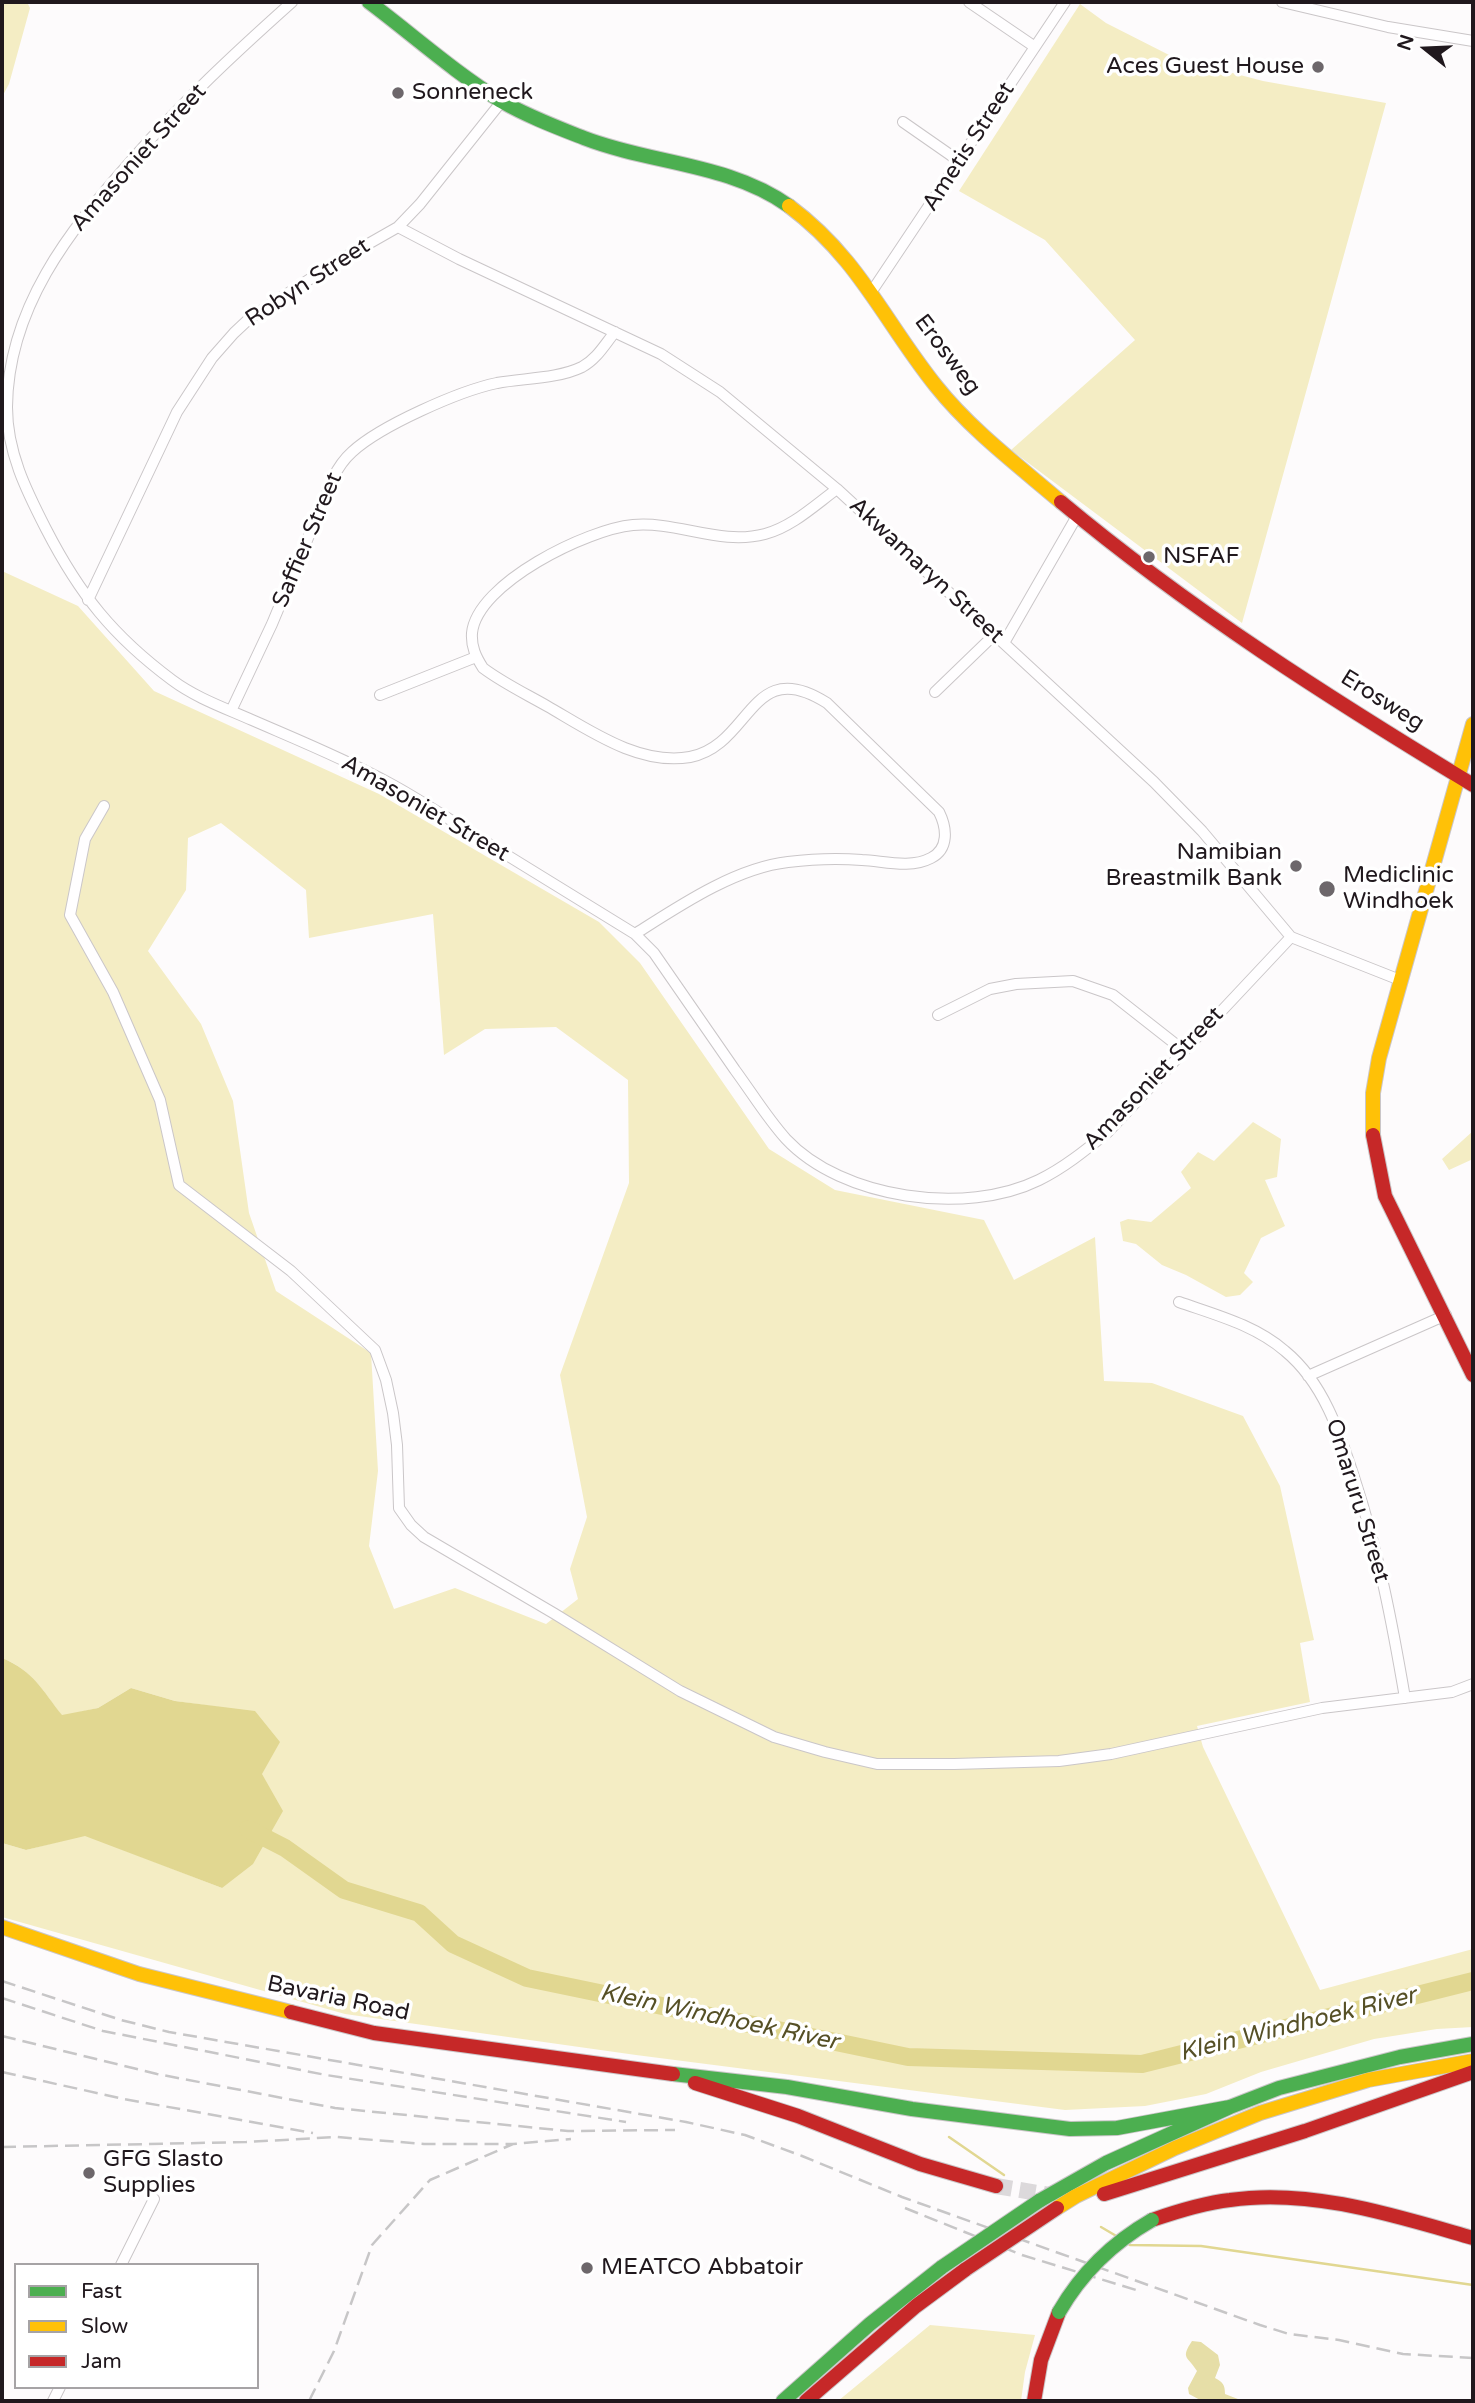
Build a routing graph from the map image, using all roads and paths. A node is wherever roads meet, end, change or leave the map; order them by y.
1 (292, 2) edge
2 (369, 2) edge
3 (969, 2) edge
4 (1065, 2) edge
5 (1282, 2) edge
6 (1473, 41) edge
7 (1035, 47) junction
8 (502, 101) junction
9 (904, 122) dead end
10 (959, 161) junction
11 (398, 227) junction
12 (872, 291) junction
13 (615, 332) junction
14 (837, 489) junction
15 (1077, 516) junction
16 (88, 600) junction
17 (994, 635) junction
18 (1004, 643) junction
19 (476, 657) junction
20 (935, 692) dead end
21 (380, 695) dead end
22 (231, 711) junction
23 (1473, 724) edge
24 (1458, 776) junction
25 (1473, 785) edge
26 (104, 806) dead end
27 (635, 934) junction
28 (1291, 937) junction
29 (1400, 981) junction
30 (938, 1016) dead end
31 (1183, 1050) junction
32 (1179, 1302) dead end
33 (1446, 1315) junction
34 (1473, 1375) edge
35 (1308, 1376) junction
36 (1473, 1684) edge
37 (1405, 1698) junction
38 (2, 1927) edge
39 (1473, 2044) edge
40 (1473, 2061) edge
41 (1473, 2072) edge
42 (674, 2074) junction
43 (1230, 2108) junction
44 (996, 2186) tunnel mouth
45 (1104, 2194) dead end
46 (154, 2199) dead end
47 (1473, 2238) edge
48 (122, 2263) edge
49 (783, 2401) edge
50 (806, 2401) edge
51 (1034, 2401) edge

1 - 16 street, Amasoniet Street
2 - 8 main road, Erosweg
3 - 7 street
4 - 7 street, Ametis Street
5 - 6 street
7 - 10 street, Ametis Street
8 - 11 street, Robyn Street
8 - 12 main road, Erosweg
9 - 10 street
10 - 12 street, Ametis Street
11 - 13 street, Akwamaryn Street
11 - 16 street, Robyn Street
12 - 15 main road, Erosweg
13 - 14 street, Akwamaryn Street
13 - 22 street, Saffier Street
14 - 17 street, Akwamaryn Street
14 - 19 street
15 - 18 street
15 - 24 main road, Erosweg
16 - 22 street, Amasoniet Street
17 - 18 street, Akwamaryn Street
17 - 20 street
18 - 28 street, Akwamaryn Street
19 - 21 street
19 - 27 street
22 - 27 street, Amasoniet Street
23 - 24 main road
24 - 25 main road, Erosweg
24 - 29 main road
26 - 37 street
27 - 31 street, Amasoniet Street
28 - 29 street, Akwamaryn Street
28 - 31 street, Amasoniet Street
29 - 33 main road
30 - 31 street
32 - 35 street, Omaruru Street
33 - 34 main road
33 - 35 street
35 - 37 street, Omaruru Street
36 - 37 street
38 - 42 main road, Bavaria Road
39 - 43 main road
40 - 50 main road, bridge
41 - 45 main road
42 - 43 main road
42 - 44 main road
43 - 49 main road, bridge
46 - 48 street
47 - 51 main road, bridge

